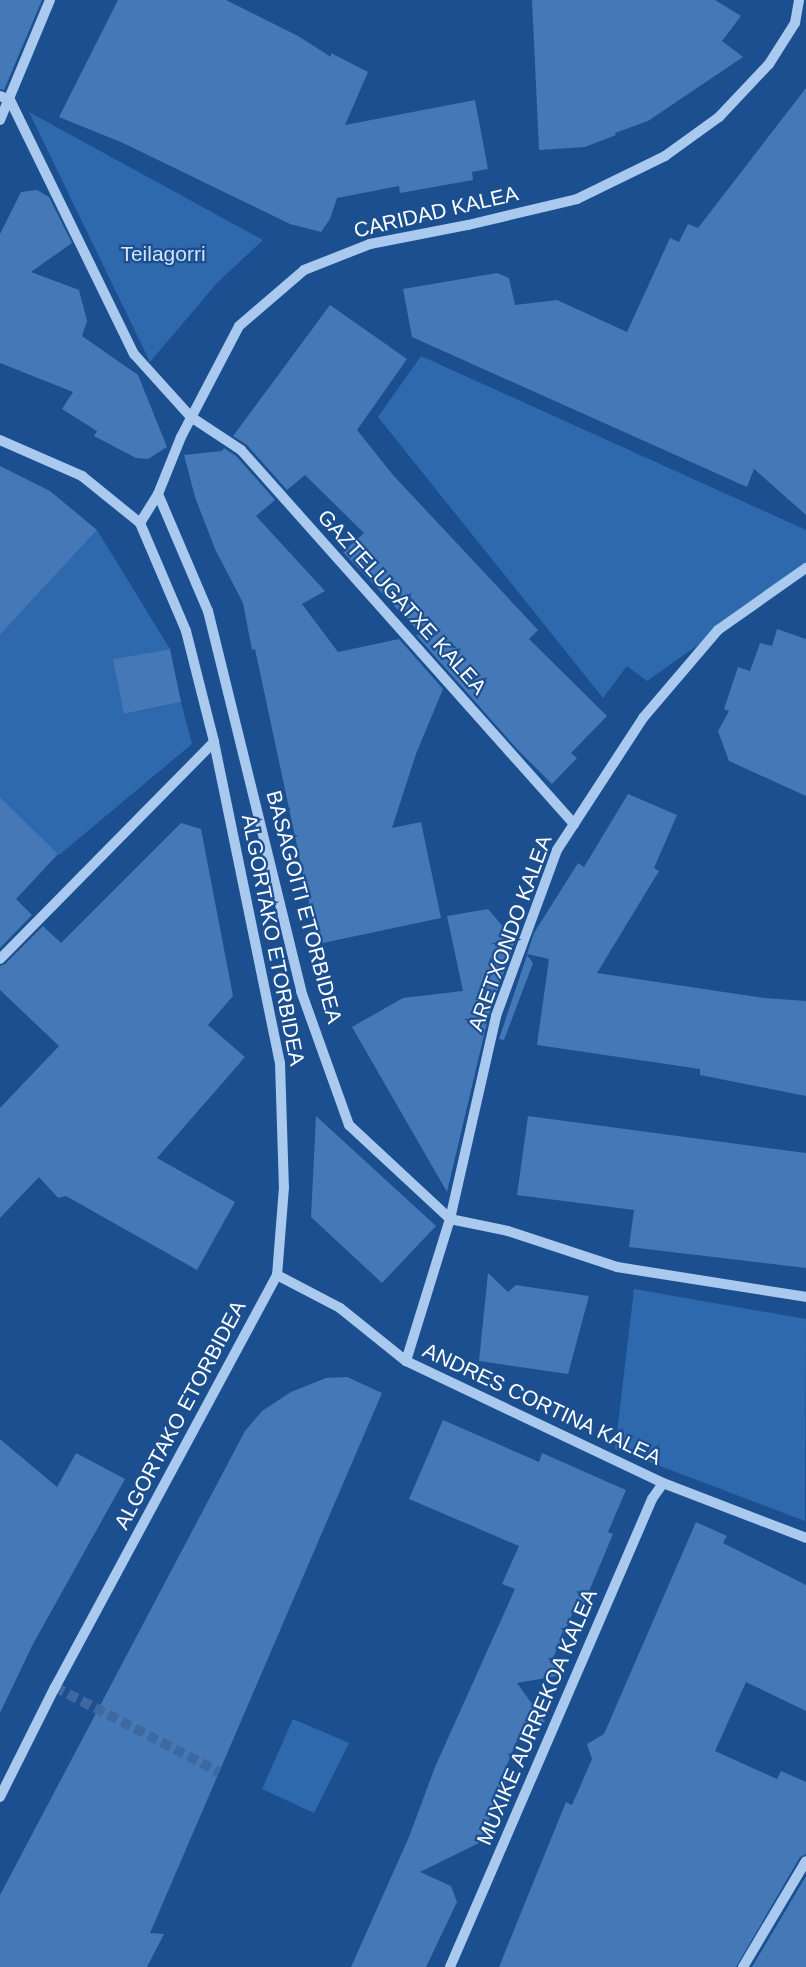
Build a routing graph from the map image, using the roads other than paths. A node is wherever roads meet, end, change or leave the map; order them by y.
1 (50, 0) edge
2 (799, 0) edge
3 (806, 8) edge
4 (795, 23) junction
5 (5, 98) edge
6 (0, 120) edge
7 (191, 417) junction
8 (0, 440) edge
9 (158, 494) junction
10 (140, 523) junction
11 (806, 568) edge
12 (214, 742) junction
13 (574, 824) junction
14 (0, 959) edge
15 (450, 1219) junction
16 (277, 1275) junction
17 (806, 1297) edge
18 (406, 1361) junction
19 (663, 1483) junction
20 (806, 1538) edge
21 (0, 1797) edge
22 (806, 1861) edge
23 (450, 1967) edge
24 (743, 1967) edge

1 - 5 street
2 - 4 street, CARIDAD KALEA
3 - 4 street
4 - 7 street, CARIDAD KALEA
5 - 6 street
5 - 7 street
7 - 9 street, CARIDAD KALEA
7 - 13 street, GAZTELUGATXE KALEA
8 - 10 street, ALGORTAKO ETORBIDEA
9 - 10 street, CARIDAD KALEA
9 - 15 street, BASAGOITI ETORBIDEA
10 - 12 street, ALGORTAKO ETORBIDEA
11 - 13 street, ARETXONDO KALEA
12 - 14 street
12 - 16 street, ALGORTAKO ETORBIDEA
13 - 15 street, ARETXONDO KALEA
15 - 17 street
15 - 18 street, ARETXONDO KALEA
16 - 18 street, ANDRES CORTINA KALEA
16 - 21 street, ALGORTAKO ETORBIDEA
18 - 19 street, ANDRES CORTINA KALEA
19 - 20 street, ANDRES CORTINA KALEA
19 - 23 street, MUXIKE AURREKOA KALEA
22 - 24 street

